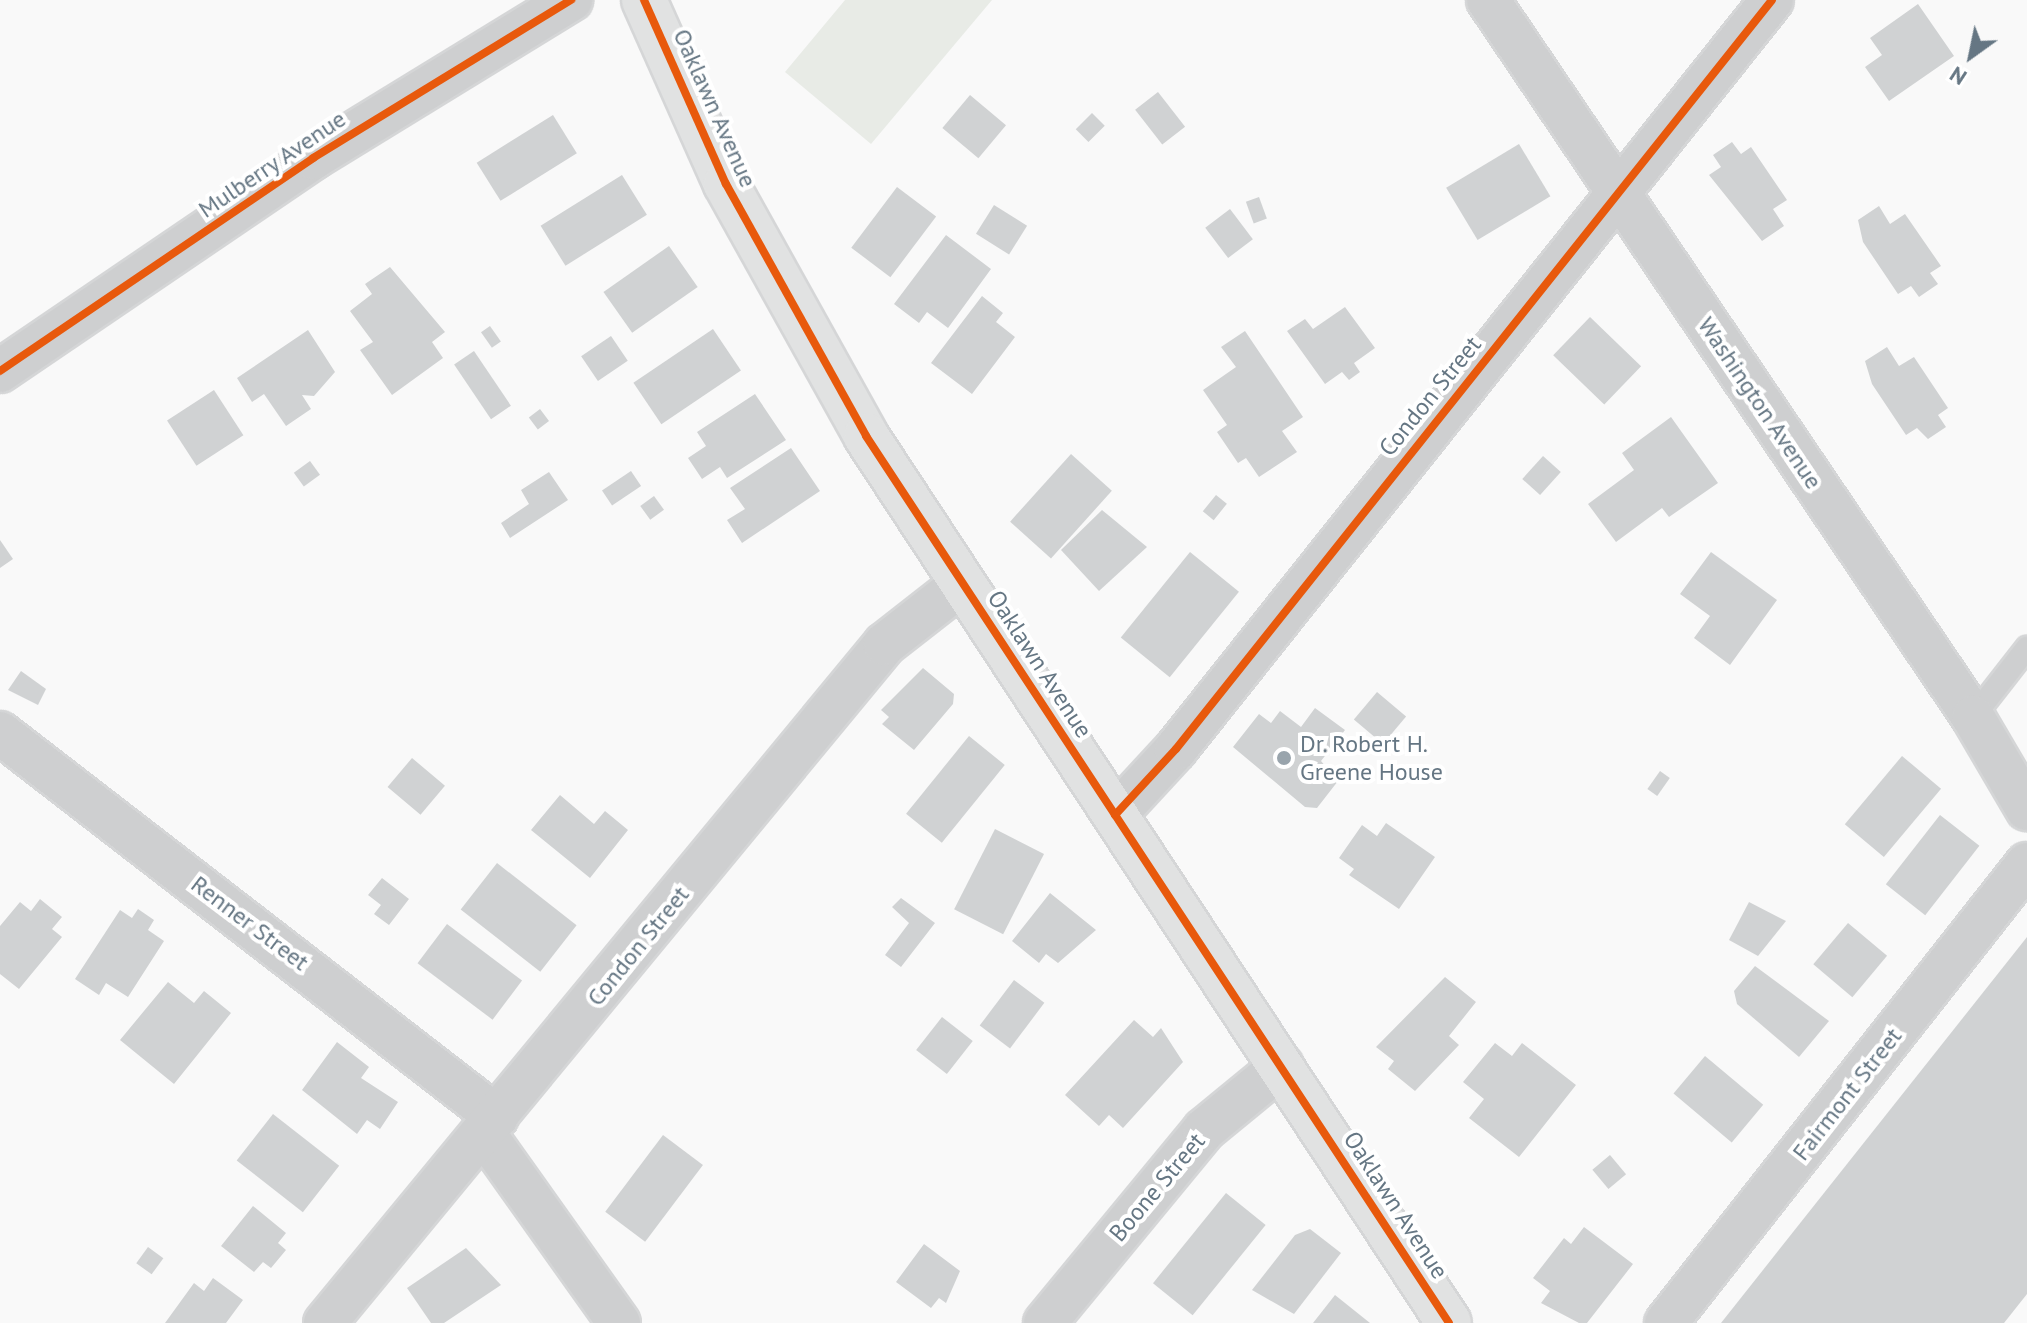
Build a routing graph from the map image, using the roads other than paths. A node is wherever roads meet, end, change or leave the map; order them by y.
1 (571, 0) edge
2 (644, 0) edge
3 (1488, 0) edge
4 (1772, 0) edge
5 (1618, 193) junction
6 (0, 371) edge
7 (963, 583) junction
8 (2027, 648) edge
9 (1973, 717) junction
10 (0, 733) edge
11 (2027, 809) edge
12 (1115, 815) junction
13 (2027, 864) edge
14 (1282, 1066) junction
15 (491, 1125) junction
16 (325, 1323) edge
17 (619, 1323) edge
18 (1045, 1323) edge
19 (1449, 1323) edge
20 (1666, 1323) edge

1 - 6 street, Mulberry Avenue
2 - 7 street, Oaklawn Avenue
3 - 5 street, Washington Avenue
4 - 5 street, Condon Street
5 - 9 street, Washington Avenue
5 - 12 street, Condon Street
7 - 12 street, Oaklawn Avenue
7 - 15 street, Condon Street
8 - 9 lane
9 - 11 street, Washington Avenue
10 - 15 street, Renner Street
12 - 14 street, Oaklawn Avenue
13 - 20 street, Fairmont Street
14 - 18 street, Boone Street
14 - 19 street, Oaklawn Avenue
15 - 16 street, Condon Street
15 - 17 street, Renner Street

